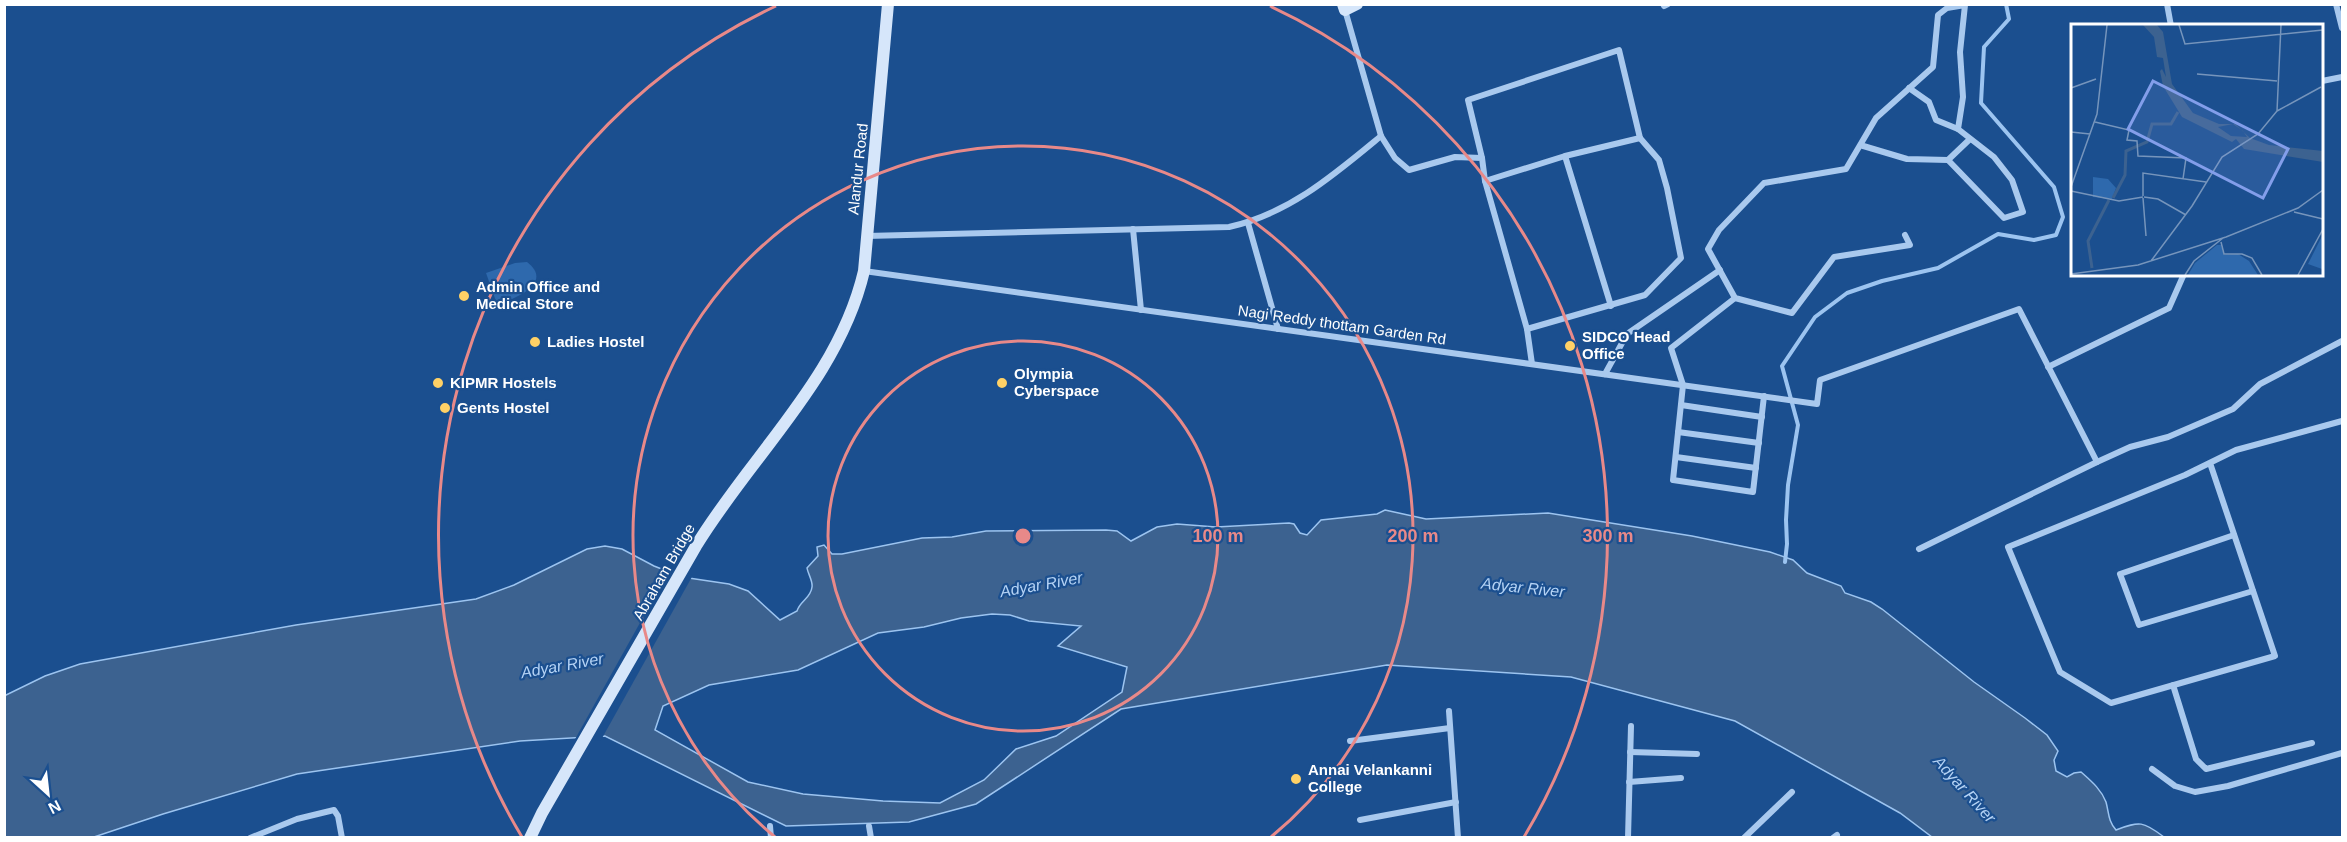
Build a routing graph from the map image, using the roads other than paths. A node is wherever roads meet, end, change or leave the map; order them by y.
1 (888, 4) edge
2 (1356, 4) edge
3 (1663, 4) edge
4 (1668, 4) edge
5 (2167, 4) edge
6 (2336, 4) edge
7 (1965, 5) edge
8 (1344, 7) edge
9 (2171, 24) edge
10 (2343, 28) edge
11 (2343, 76) edge
12 (2323, 81) edge
13 (1909, 88) junction
14 (1958, 129) junction
15 (1381, 136) junction
16 (1640, 138) junction
17 (1970, 139) junction
18 (1860, 145) junction
19 (1565, 156) junction
20 (1482, 158) junction
21 (1948, 160) junction
22 (1485, 181) junction
23 (1248, 223) junction
24 (1133, 229) junction
25 (1905, 235) dead end
26 (866, 236) junction
27 (1720, 270) junction
28 (864, 271) junction
29 (2183, 276) edge
30 (1735, 298) junction
31 (1611, 306) junction
32 (1142, 310) junction
33 (1278, 329) junction
34 (1527, 329) junction
35 (842, 334) joint
36 (2343, 341) edge
37 (1532, 364) junction
38 (2048, 367) junction
39 (1605, 374) junction
40 (1683, 385) junction
41 (1764, 396) junction
42 (1681, 405) junction
43 (1762, 417) junction
44 (2343, 421) edge
45 (1678, 432) junction
46 (1759, 443) junction
47 (1676, 457) junction
48 (2097, 462) junction
49 (2210, 463) junction
50 (1756, 468) junction
51 (2234, 535) junction
52 (1919, 549) dead end
53 (2253, 591) junction
54 (2173, 685) junction
55 (1449, 711) dead end
56 (1631, 726) dead end
57 (1450, 728) junction
58 (1350, 741) dead end
59 (2312, 743) dead end
60 (1630, 752) junction
61 (2343, 753) edge
62 (1697, 754) dead end
63 (2152, 769) dead end
64 (1681, 778) dead end
65 (1629, 782) junction
66 (1792, 792) dead end
67 (1456, 802) junction
68 (1360, 820) dead end
69 (770, 826) dead end
70 (869, 826) dead end
71 (250, 837) edge
72 (342, 837) edge
73 (530, 837) edge
74 (771, 837) edge
75 (871, 837) edge
76 (1458, 837) edge
77 (1628, 837) edge
78 (1744, 837) edge

1 - 26 main road, Alandur Road
2 - 8 main road
3 - 4 street
5 - 9 street
6 - 10 street
7 - 13 street
7 - 14 street
8 - 15 street
11 - 12 street
13 - 14 street
13 - 18 street
14 - 17 street
15 - 20 street
15 - 23 street
16 - 19 street
16 - 20 street
16 - 31 street
17 - 21 street
17 - 21 street
18 - 21 street
18 - 27 street
19 - 22 street
19 - 31 street
20 - 22 street
22 - 34 street
23 - 24 street
23 - 33 street
24 - 26 street
24 - 32 street
25 - 30 street
26 - 28 main road, Alandur Road
27 - 30 street
27 - 39 street
28 - 32 street, Nagi Reddy thottam Garden Rd
28 - 35 main road, Alandur Road
29 - 38 street
30 - 40 street
31 - 34 street
32 - 33 street, Nagi Reddy thottam Garden Rd
33 - 37 street, Nagi Reddy thottam Garden Rd
34 - 37 street
35 - 73 main road, Abraham Bridge
36 - 48 street
37 - 39 street, Nagi Reddy thottam Garden Rd
38 - 41 street, Nagi Reddy thottam Garden Rd
38 - 48 street
39 - 40 street, Nagi Reddy thottam Garden Rd
40 - 41 street, Nagi Reddy thottam Garden Rd
40 - 42 street
41 - 43 street
42 - 43 street
42 - 45 street
43 - 46 street
44 - 49 street
45 - 46 street
45 - 47 street
46 - 50 street
47 - 50 street
47 - 50 street
48 - 52 street
49 - 51 street
49 - 54 street
51 - 53 street
51 - 53 street
53 - 54 street
54 - 59 street
55 - 57 street
56 - 60 street
57 - 58 street
57 - 67 street
60 - 62 street
60 - 65 street
61 - 63 street
64 - 65 street
65 - 77 street
66 - 78 street
67 - 68 street
67 - 76 street
69 - 74 street
70 - 75 street
71 - 72 street

